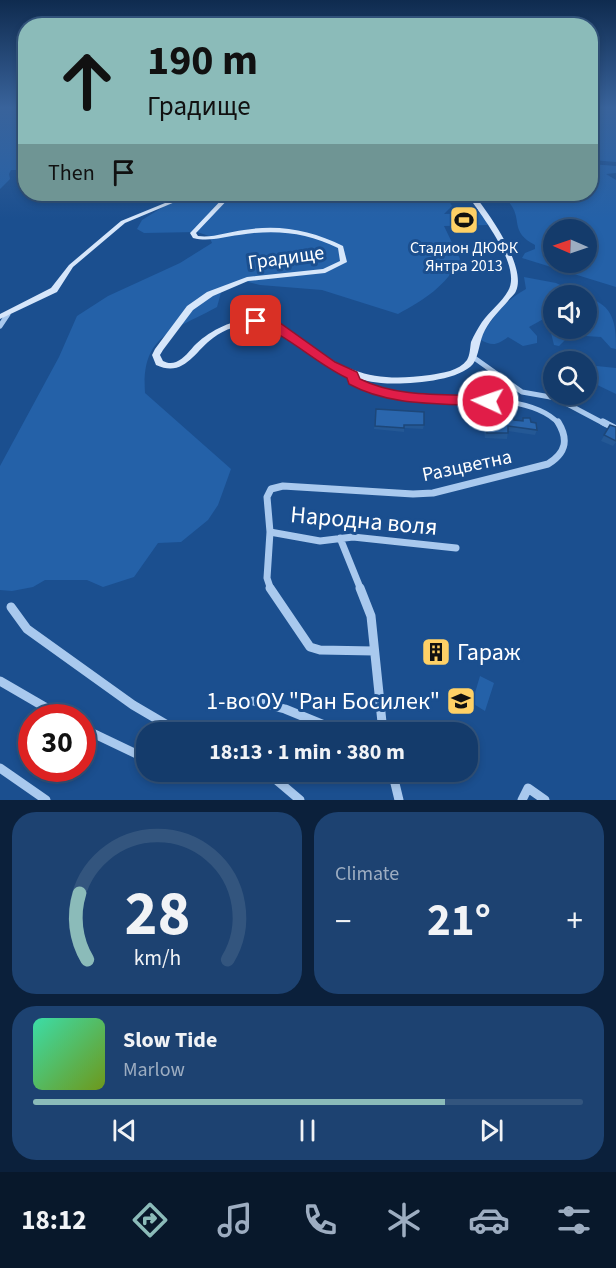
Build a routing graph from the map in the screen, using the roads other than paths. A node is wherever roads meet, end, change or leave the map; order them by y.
1 (174, 201) edge
2 (223, 201) edge
3 (475, 201) edge
4 (4, 316) edge
5 (0, 327) edge
6 (473, 357) junction
7 (353, 375) junction
8 (522, 392) junction
9 (520, 403) junction
10 (616, 429) edge
11 (270, 532) junction
12 (340, 538) junction
13 (456, 548) dead end
14 (11, 607) dead end
15 (374, 651) junction
16 (0, 681) edge
17 (253, 701) dead end
18 (40, 704) edge
19 (162, 722) edge
20 (317, 722) edge
21 (381, 722) edge
22 (96, 735) edge
23 (136, 754) edge
24 (0, 768) edge
25 (279, 782) edge
26 (395, 782) edge
27 (46, 800) edge
28 (300, 800) edge
29 (399, 800) edge
30 (522, 800) edge
31 (545, 800) edge

1 - 4 street
2 - 7 street, Градище
3 - 6 street
4 - 5 street
6 - 7 street, Градище
6 - 8 street
7 - 9 street, Разцветна
8 - 9 street
8 - 10 street
9 - 11 street, Разцветна
11 - 12 street, Народна воля
11 - 15 street
12 - 13 street, Народна воля
12 - 15 street
14 - 19 street
15 - 21 street
16 - 18 street
17 - 20 street
22 - 23 street
24 - 27 street
25 - 28 street
26 - 29 street
30 - 31 street

